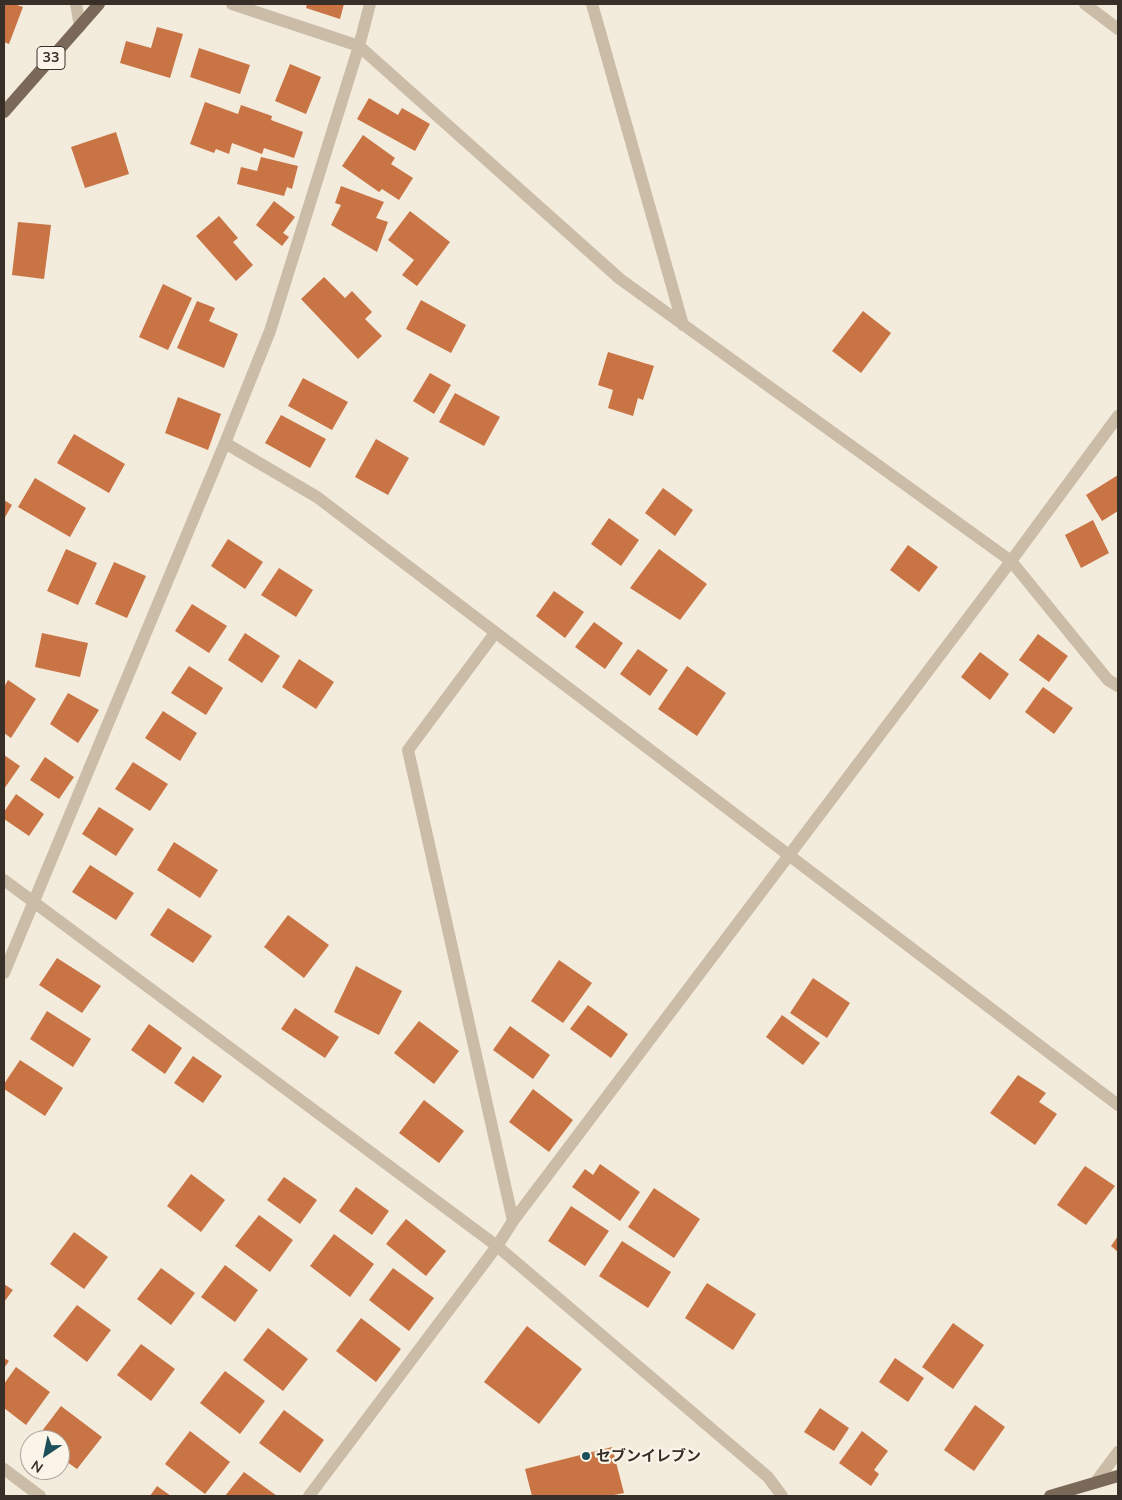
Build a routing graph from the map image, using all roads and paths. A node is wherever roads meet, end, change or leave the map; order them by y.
1 (76, 4) edge
2 (99, 4) edge
3 (232, 4) edge
4 (370, 4) edge
5 (592, 4) edge
6 (1085, 4) edge
7 (80, 26) junction
8 (1118, 29) edge
9 (358, 46) junction
10 (4, 112) edge
11 (683, 325) junction
12 (1118, 416) edge
13 (226, 444) junction
14 (1011, 561) junction
15 (496, 633) junction
16 (1118, 686) edge
17 (788, 856) junction
18 (4, 880) edge
19 (34, 902) junction
20 (4, 973) edge
21 (1118, 1106) edge
22 (513, 1221) junction
23 (497, 1246) junction
24 (1118, 1452) edge
25 (4, 1469) edge
26 (1118, 1476) edge
27 (1095, 1483) junction
28 (40, 1496) edge
29 (310, 1496) edge
30 (782, 1496) edge
31 (1050, 1496) edge

1 - 7 street
2 - 7 main road, 33
3 - 9 street
4 - 9 street
5 - 11 street
6 - 8 street
7 - 10 main road, 33
9 - 11 street
9 - 13 street
11 - 14 street
12 - 14 street
13 - 15 street
13 - 19 street
14 - 16 street
14 - 17 street
15 - 17 street
15 - 22 street
17 - 21 street
17 - 22 street
18 - 19 street
19 - 20 street
19 - 23 street
22 - 23 street
23 - 29 street
23 - 30 street
24 - 27 street
25 - 28 street
26 - 27 main road
27 - 31 main road

